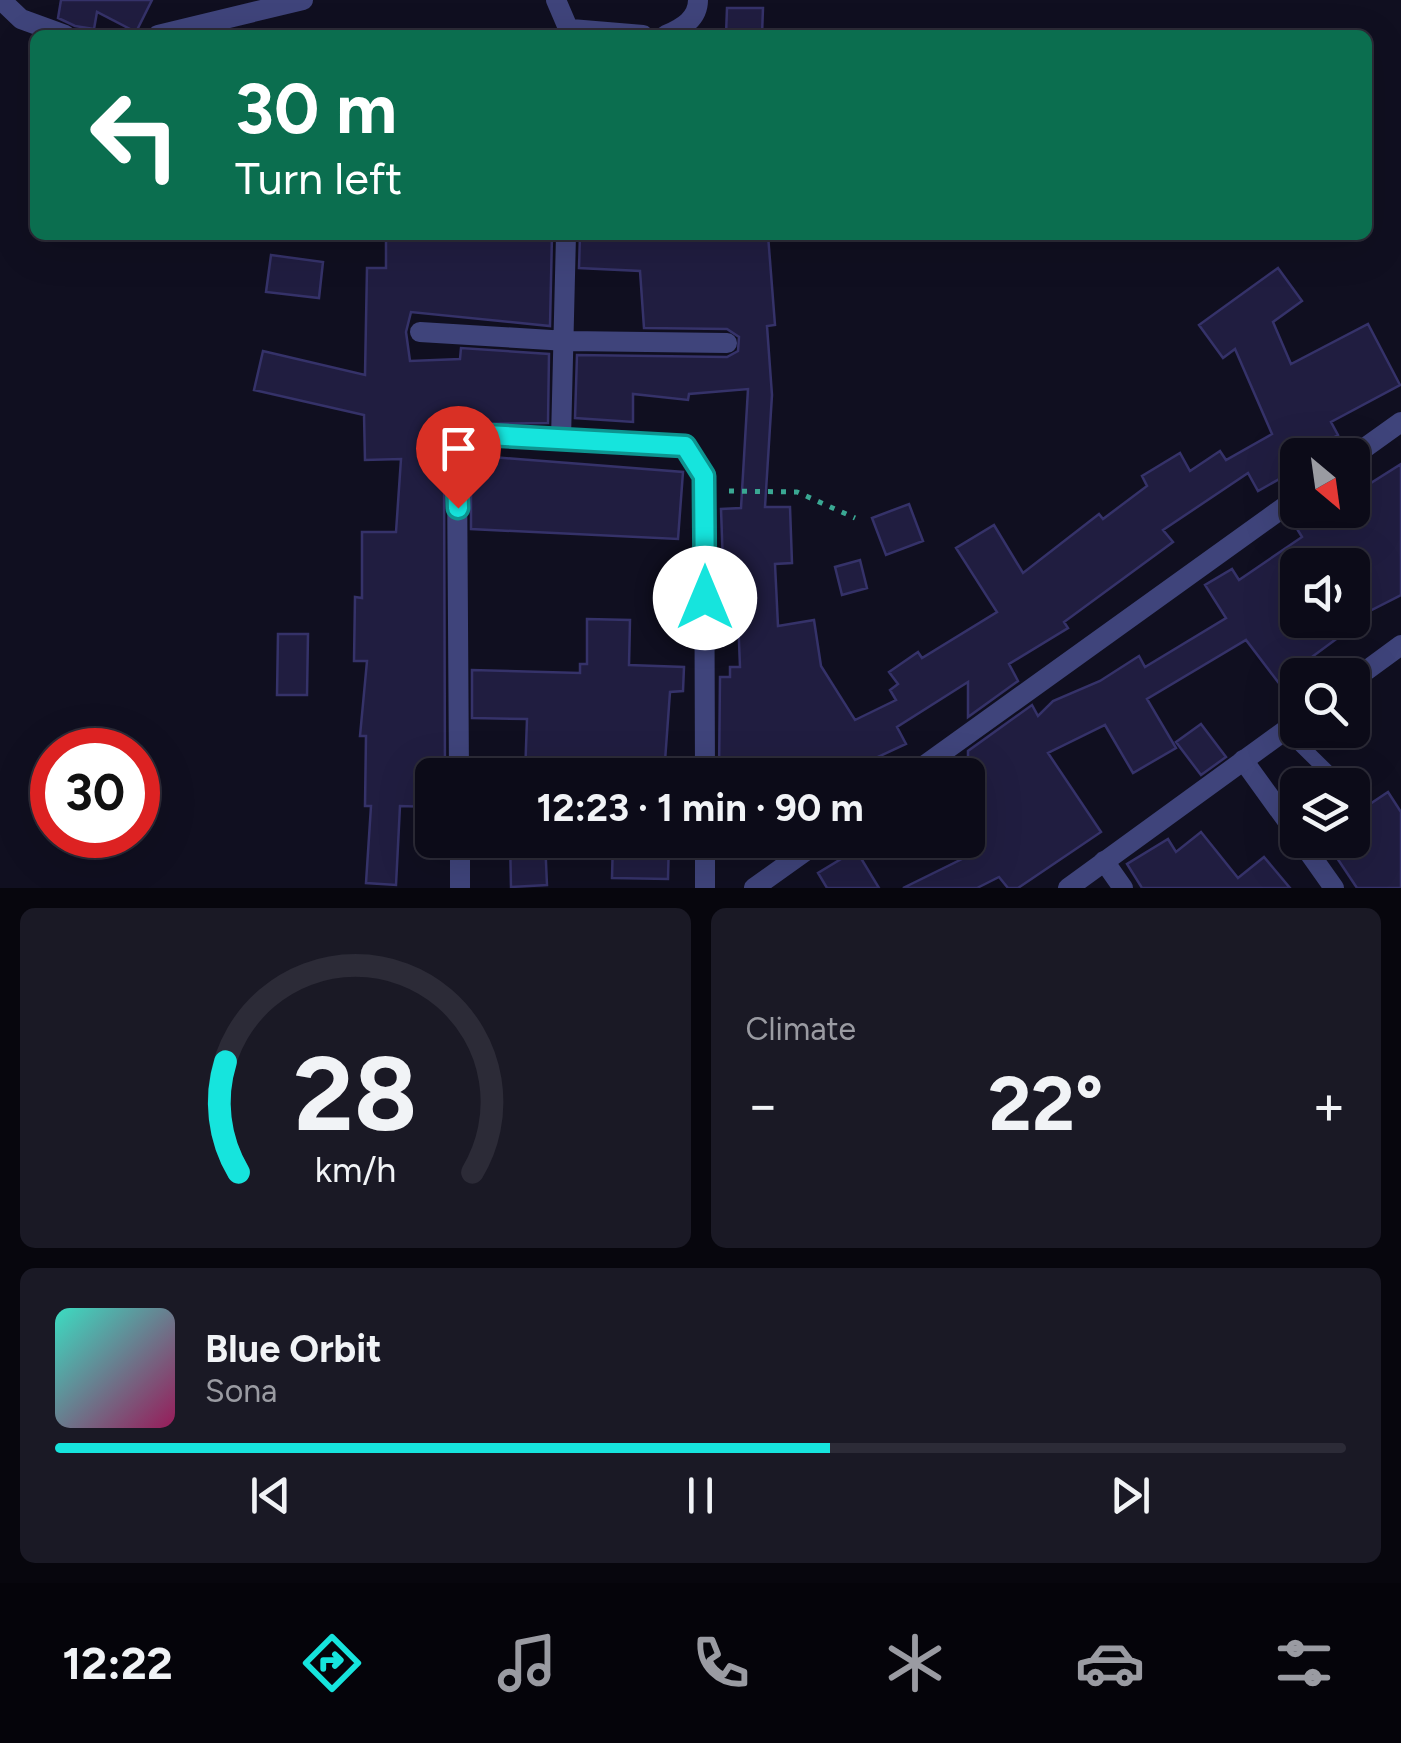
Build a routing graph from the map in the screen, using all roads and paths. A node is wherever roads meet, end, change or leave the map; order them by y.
1 (1, 0) edge
2 (303, 0) edge
3 (556, 0) edge
4 (698, 0) edge
5 (50, 30) edge
6 (179, 30) edge
7 (570, 30) edge
8 (677, 30) edge
9 (566, 240) edge
10 (420, 332) dead end
11 (567, 341) junction
12 (727, 342) dead end
13 (1401, 422) edge
14 (561, 439) junction
15 (1370, 444) edge
16 (704, 491) junction
17 (1280, 510) edge
18 (855, 518) dead end
19 (1401, 645) edge
20 (1370, 668) edge
21 (1280, 734) edge
22 (1309, 748) edge
23 (459, 758) edge
24 (705, 758) edge
25 (935, 758) edge
26 (1243, 760) junction
27 (1326, 768) edge
28 (1280, 812) edge
29 (460, 858) edge
30 (705, 858) edge
31 (796, 858) edge
32 (1313, 858) edge
33 (1104, 862) junction
34 (460, 888) edge
35 (706, 888) edge
36 (754, 888) edge
37 (1068, 888) edge
38 (1123, 888) edge
39 (1334, 888) edge

1 - 5 street
2 - 6 street
3 - 7 street
4 - 8 street
9 - 11 street
10 - 11 street
11 - 12 street
11 - 14 street
13 - 15 street
14 - 16 street
14 - 23 street
16 - 18 path
16 - 24 street
17 - 25 street
19 - 20 street
21 - 26 street
22 - 27 lane
26 - 28 street
26 - 33 street
29 - 34 street
30 - 35 street
31 - 36 street
32 - 39 street
33 - 37 street
33 - 38 street

